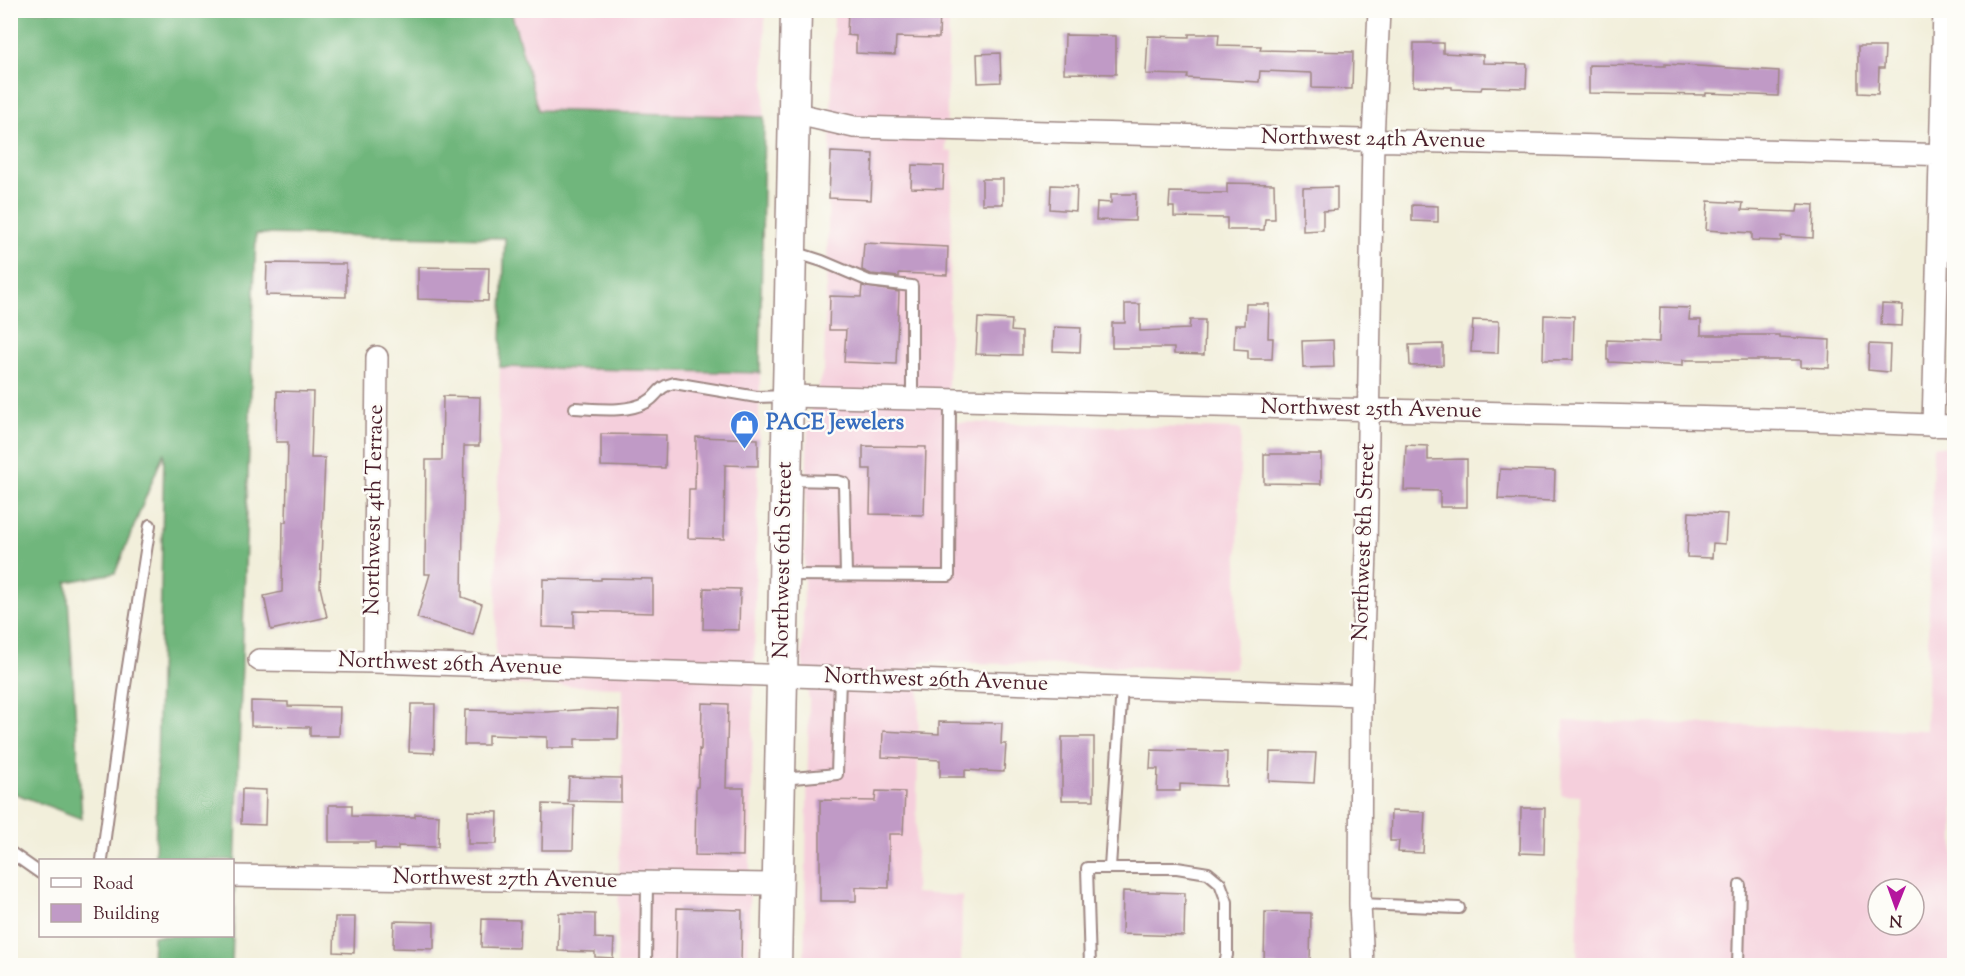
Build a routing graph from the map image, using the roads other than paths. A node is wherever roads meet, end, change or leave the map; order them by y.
1 (796, 10) edge
2 (1378, 10) edge
3 (1944, 10) edge
4 (793, 113) junction
5 (1373, 140) junction
6 (1948, 155) edge
7 (790, 251) junction
8 (377, 357) dead end
9 (787, 396) junction
10 (912, 399) junction
11 (950, 400) junction
12 (575, 408) dead end
13 (1368, 410) junction
14 (1933, 426) junction
15 (1954, 426) edge
16 (785, 480) junction
17 (150, 525) dead end
18 (783, 575) junction
19 (846, 575) junction
20 (259, 660) dead end
21 (374, 662) junction
22 (781, 676) junction
23 (840, 678) junction
24 (1122, 687) junction
25 (1361, 694) junction
26 (779, 779) junction
27 (10, 852) edge
28 (102, 859) edge
29 (1110, 867) junction
30 (39, 872) edge
31 (234, 876) edge
32 (647, 882) junction
33 (777, 884) junction
34 (1740, 885) dead end
35 (1360, 904) junction
36 (1459, 908) dead end
37 (646, 966) edge
38 (776, 966) edge
39 (1090, 966) edge
40 (1224, 966) edge
41 (1363, 966) edge
42 (1738, 966) edge

1 - 4 main road, Northwest 6th Street
2 - 5 street, Northwest 8th Street
3 - 6 street
4 - 5 street, Northwest 24th Avenue
4 - 7 main road, Northwest 6th Street
5 - 6 street, Northwest 24th Avenue
5 - 13 street, Northwest 8th Street
6 - 14 street
7 - 9 main road, Northwest 6th Street
7 - 10 lane
8 - 21 street, Northwest 4th Terrace
9 - 10 street, Northwest 25th Avenue
9 - 12 lane
9 - 16 main road, Northwest 6th Street
10 - 11 street, Northwest 25th Avenue
11 - 13 street, Northwest 25th Avenue
11 - 19 lane
13 - 14 street, Northwest 25th Avenue
13 - 25 street, Northwest 8th Street
14 - 15 street, Northwest 25th Avenue
16 - 18 main road, Northwest 6th Street
16 - 19 lane
17 - 28 lane
18 - 19 lane
18 - 22 main road, Northwest 6th Street
20 - 21 street, Northwest 26th Avenue
21 - 22 street, Northwest 26th Avenue
22 - 23 street, Northwest 26th Avenue
22 - 26 main road, Northwest 6th Street
23 - 24 street, Northwest 26th Avenue
23 - 26 lane
24 - 25 street, Northwest 26th Avenue
24 - 29 lane
25 - 35 street, Northwest 8th Street
26 - 33 main road, Northwest 6th Street
27 - 30 lane
29 - 39 lane
29 - 40 lane
31 - 32 street, Northwest 27th Avenue
32 - 33 street, Northwest 27th Avenue
32 - 37 lane
33 - 38 main road, Northwest 6th Street
34 - 42 lane
35 - 36 lane
35 - 41 street, Northwest 8th Street

